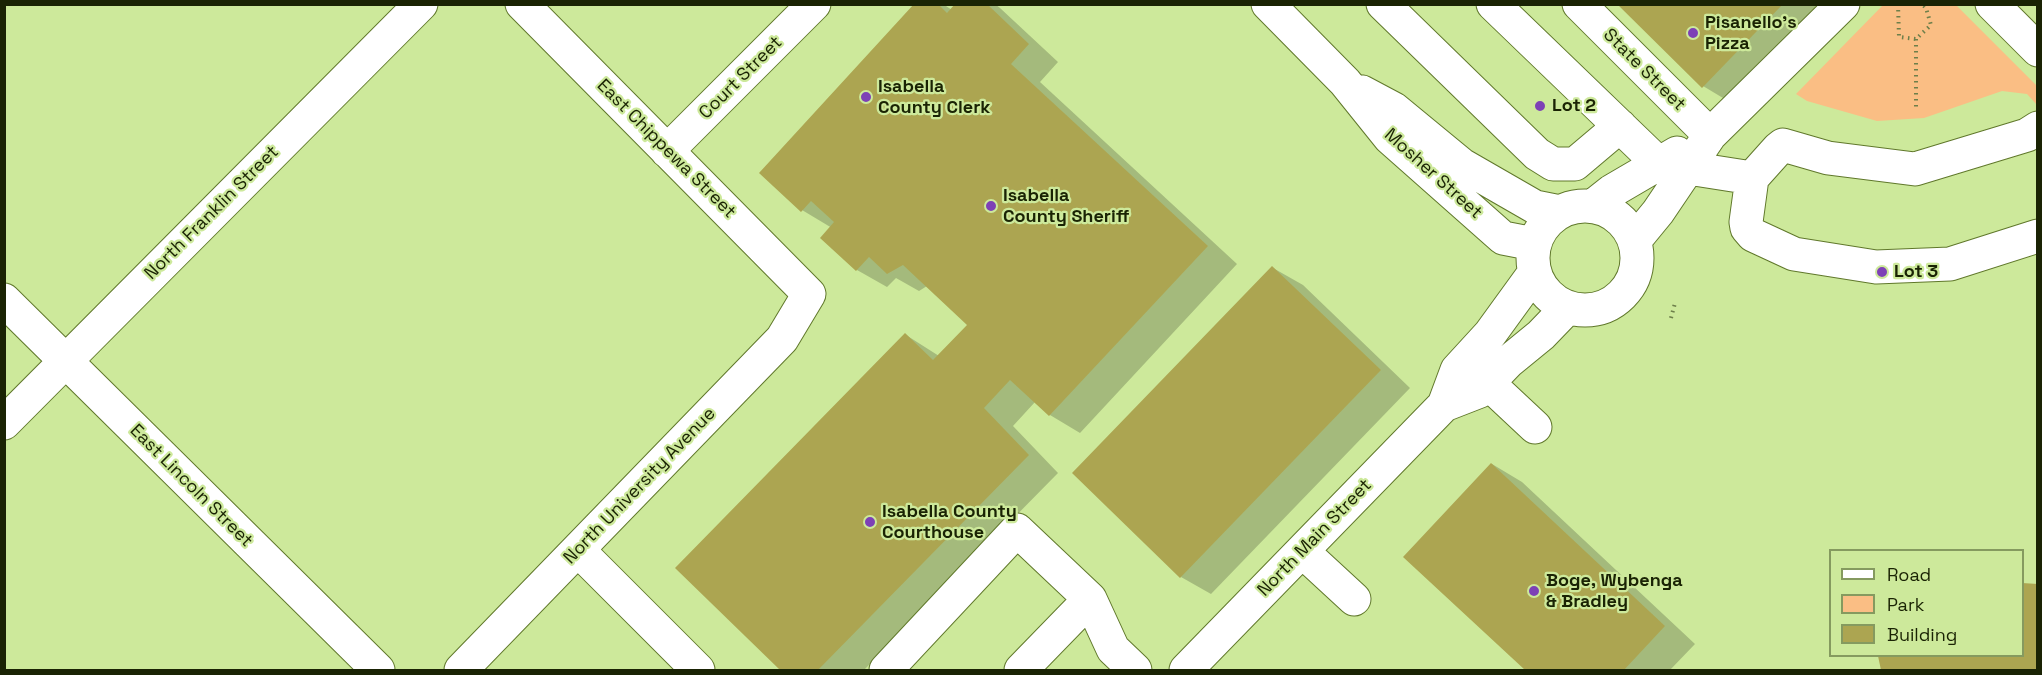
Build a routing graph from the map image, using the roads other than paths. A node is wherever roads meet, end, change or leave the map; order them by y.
1 (421, 4) edge
2 (522, 4) edge
3 (814, 4) edge
4 (1268, 4) edge
5 (1383, 4) edge
6 (1493, 4) edge
7 (1579, 4) edge
8 (1843, 4) edge
9 (1992, 4) edge
10 (2037, 50) edge
11 (1345, 82) junction
12 (1620, 126) junction
13 (2037, 128) edge
14 (1710, 135) junction
15 (667, 151) junction
16 (1673, 166) junction
17 (1752, 178) junction
18 (1593, 206) junction
19 (1560, 212) junction
20 (2037, 236) edge
21 (1635, 240) junction
22 (1535, 258) junction
23 (809, 294) joint
24 (4, 300) edge
25 (1568, 307) junction
26 (64, 361) junction
27 (1488, 383) junction
28 (1444, 405) junction
29 (4, 423) edge
30 (1536, 427) dead end
31 (578, 550) junction
32 (1302, 551) junction
33 (1090, 599) junction
34 (1354, 599) dead end
35 (378, 670) edge
36 (461, 670) edge
37 (698, 670) edge
38 (886, 670) edge
39 (1021, 670) edge
40 (1135, 670) edge
41 (1186, 670) edge

1 - 26 street, North Franklin Street
2 - 15 street, East Chippewa Street
3 - 15 street, Court Street
4 - 11 street, Mosher Street
5 - 12 street
6 - 12 street
7 - 14 street, State Street
8 - 14 street
9 - 10 street
11 - 19 street, Mosher Street
11 - 22 street, Mosher Street
12 - 16 street
13 - 17 street
14 - 16 street
15 - 23 street, East Chippewa Street
16 - 17 street
16 - 18 street
16 - 21 street
17 - 20 street
18 - 19 street
18 - 21 street
19 - 22 street
21 - 25 street
22 - 25 street
22 - 28 street, North Main Street
23 - 31 street, North University Avenue
24 - 26 street, East Lincoln Street
25 - 27 street, North Main Street
26 - 29 street, North Franklin Street
26 - 35 street, East Lincoln Street
27 - 28 street, North Main Street
27 - 30 street
28 - 32 street, North Main Street
31 - 36 street, North University Avenue
31 - 37 street
32 - 34 street
32 - 41 street, North Main Street
33 - 38 street
33 - 39 street
33 - 40 street

